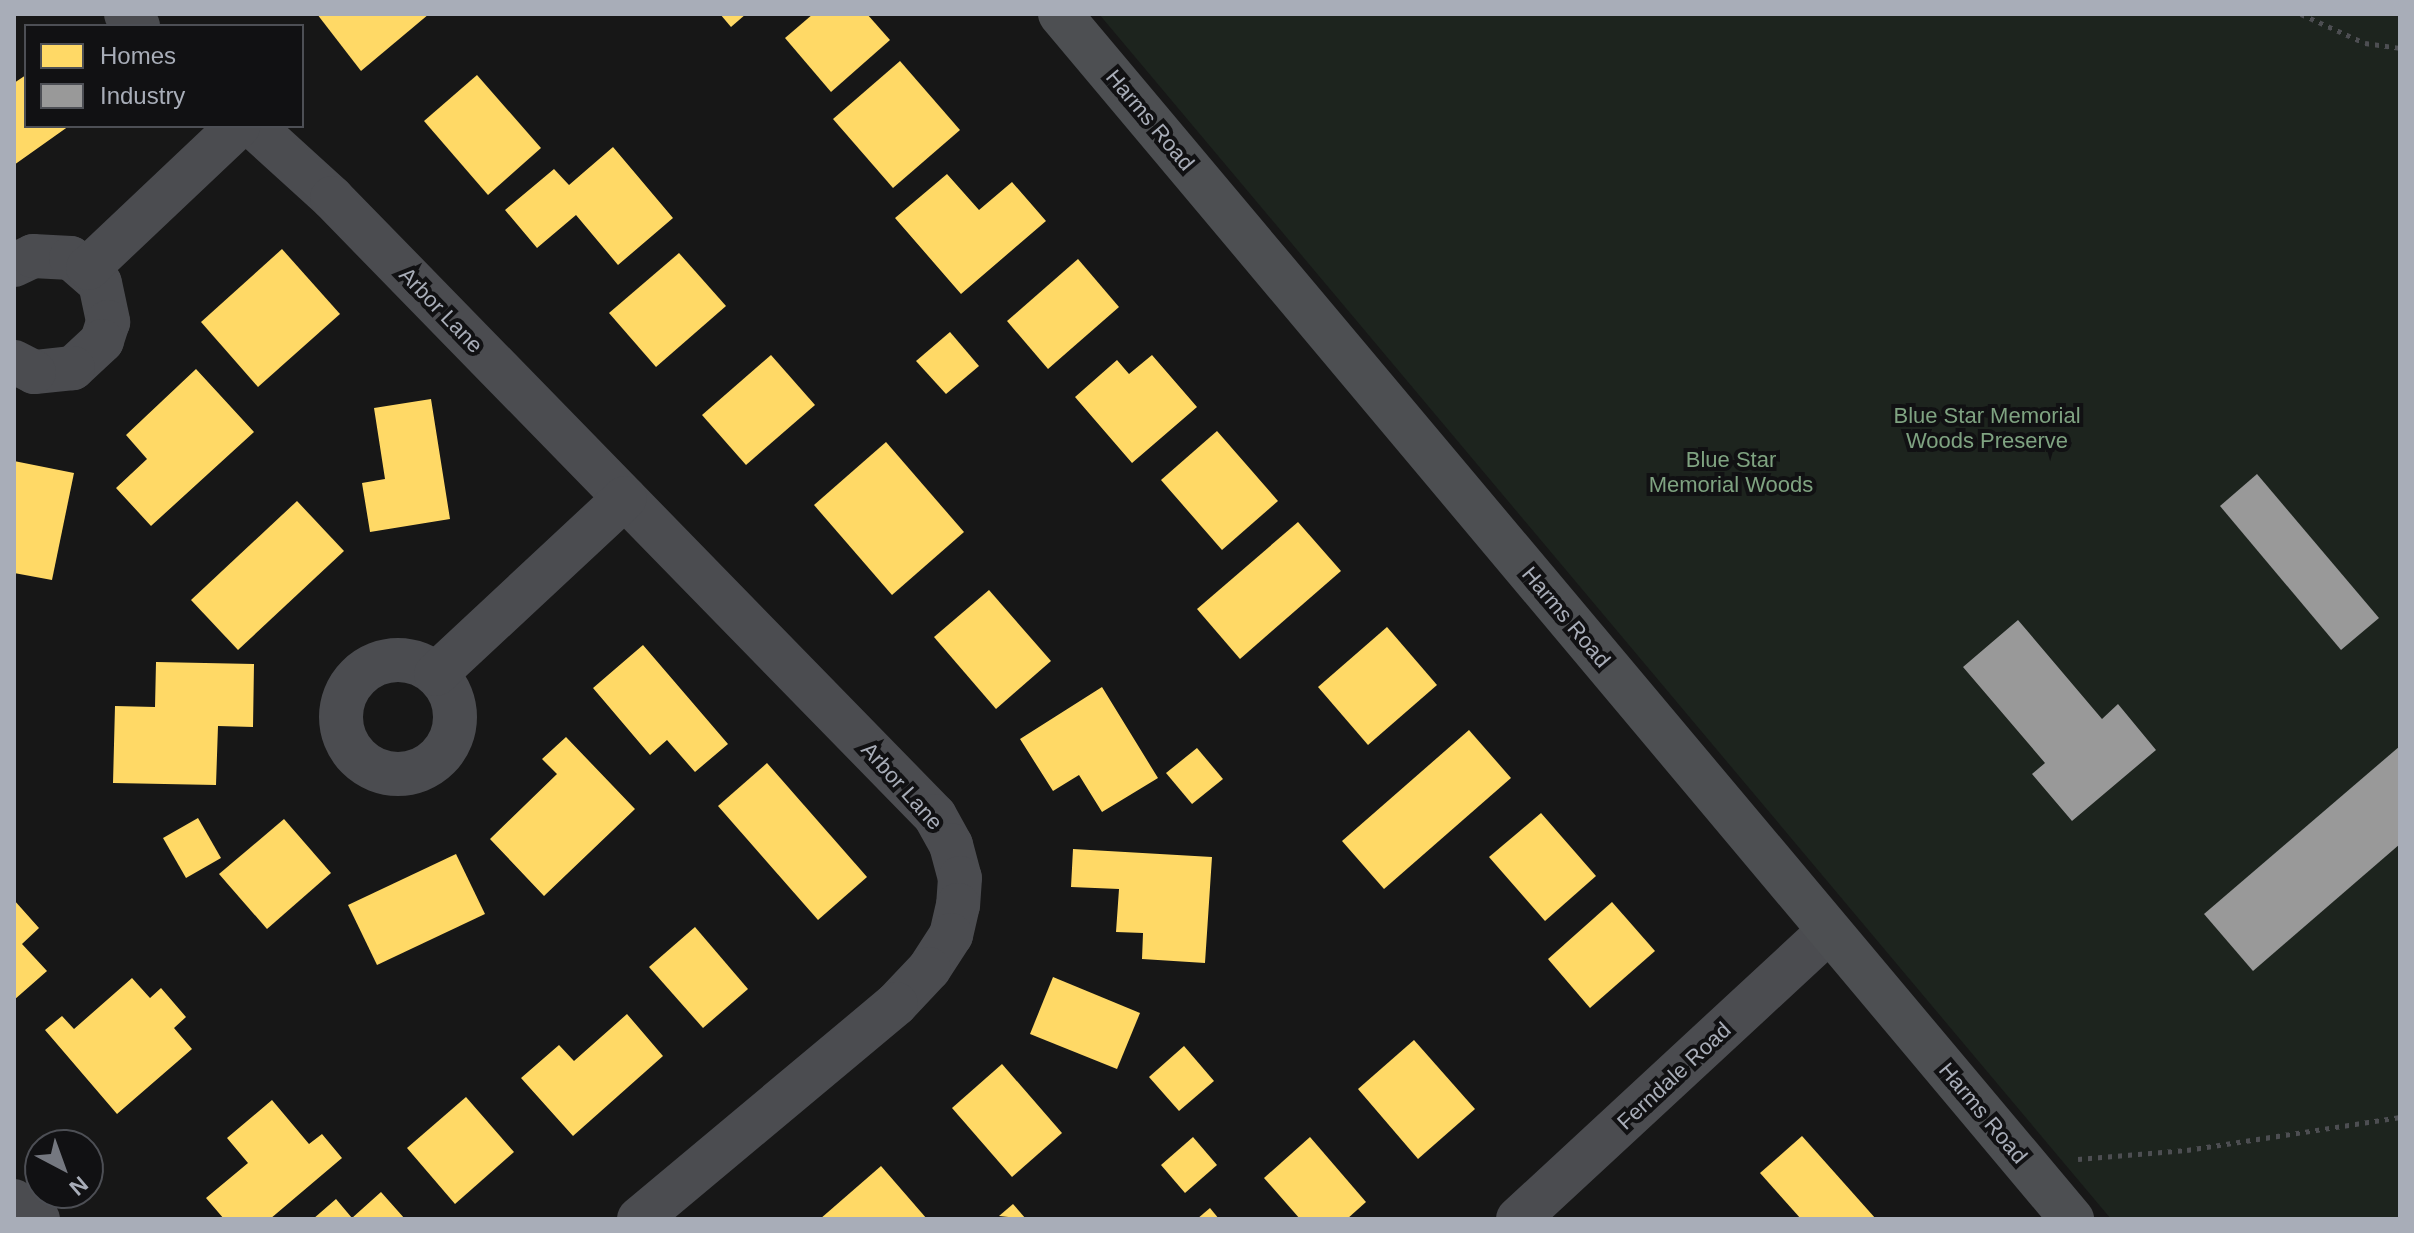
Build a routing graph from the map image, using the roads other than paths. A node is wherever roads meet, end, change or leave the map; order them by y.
1 (1060, 14) edge
2 (236, 128) edge
3 (255, 128) edge
4 (14, 265) edge
5 (88, 268) junction
6 (14, 362) edge
7 (625, 498) junction
8 (436, 674) dead end
9 (1829, 931) junction
10 (14, 1201) edge
11 (38, 1219) edge
12 (639, 1219) edge
13 (1518, 1219) edge
14 (2072, 1219) edge

1 - 9 main road, Harms Road
2 - 5 street
3 - 7 street, Arbor Lane
4 - 5 street
5 - 6 street
7 - 8 street
7 - 12 street, Arbor Lane
9 - 13 street, Ferndale Road
9 - 14 main road, Harms Road
10 - 11 street

